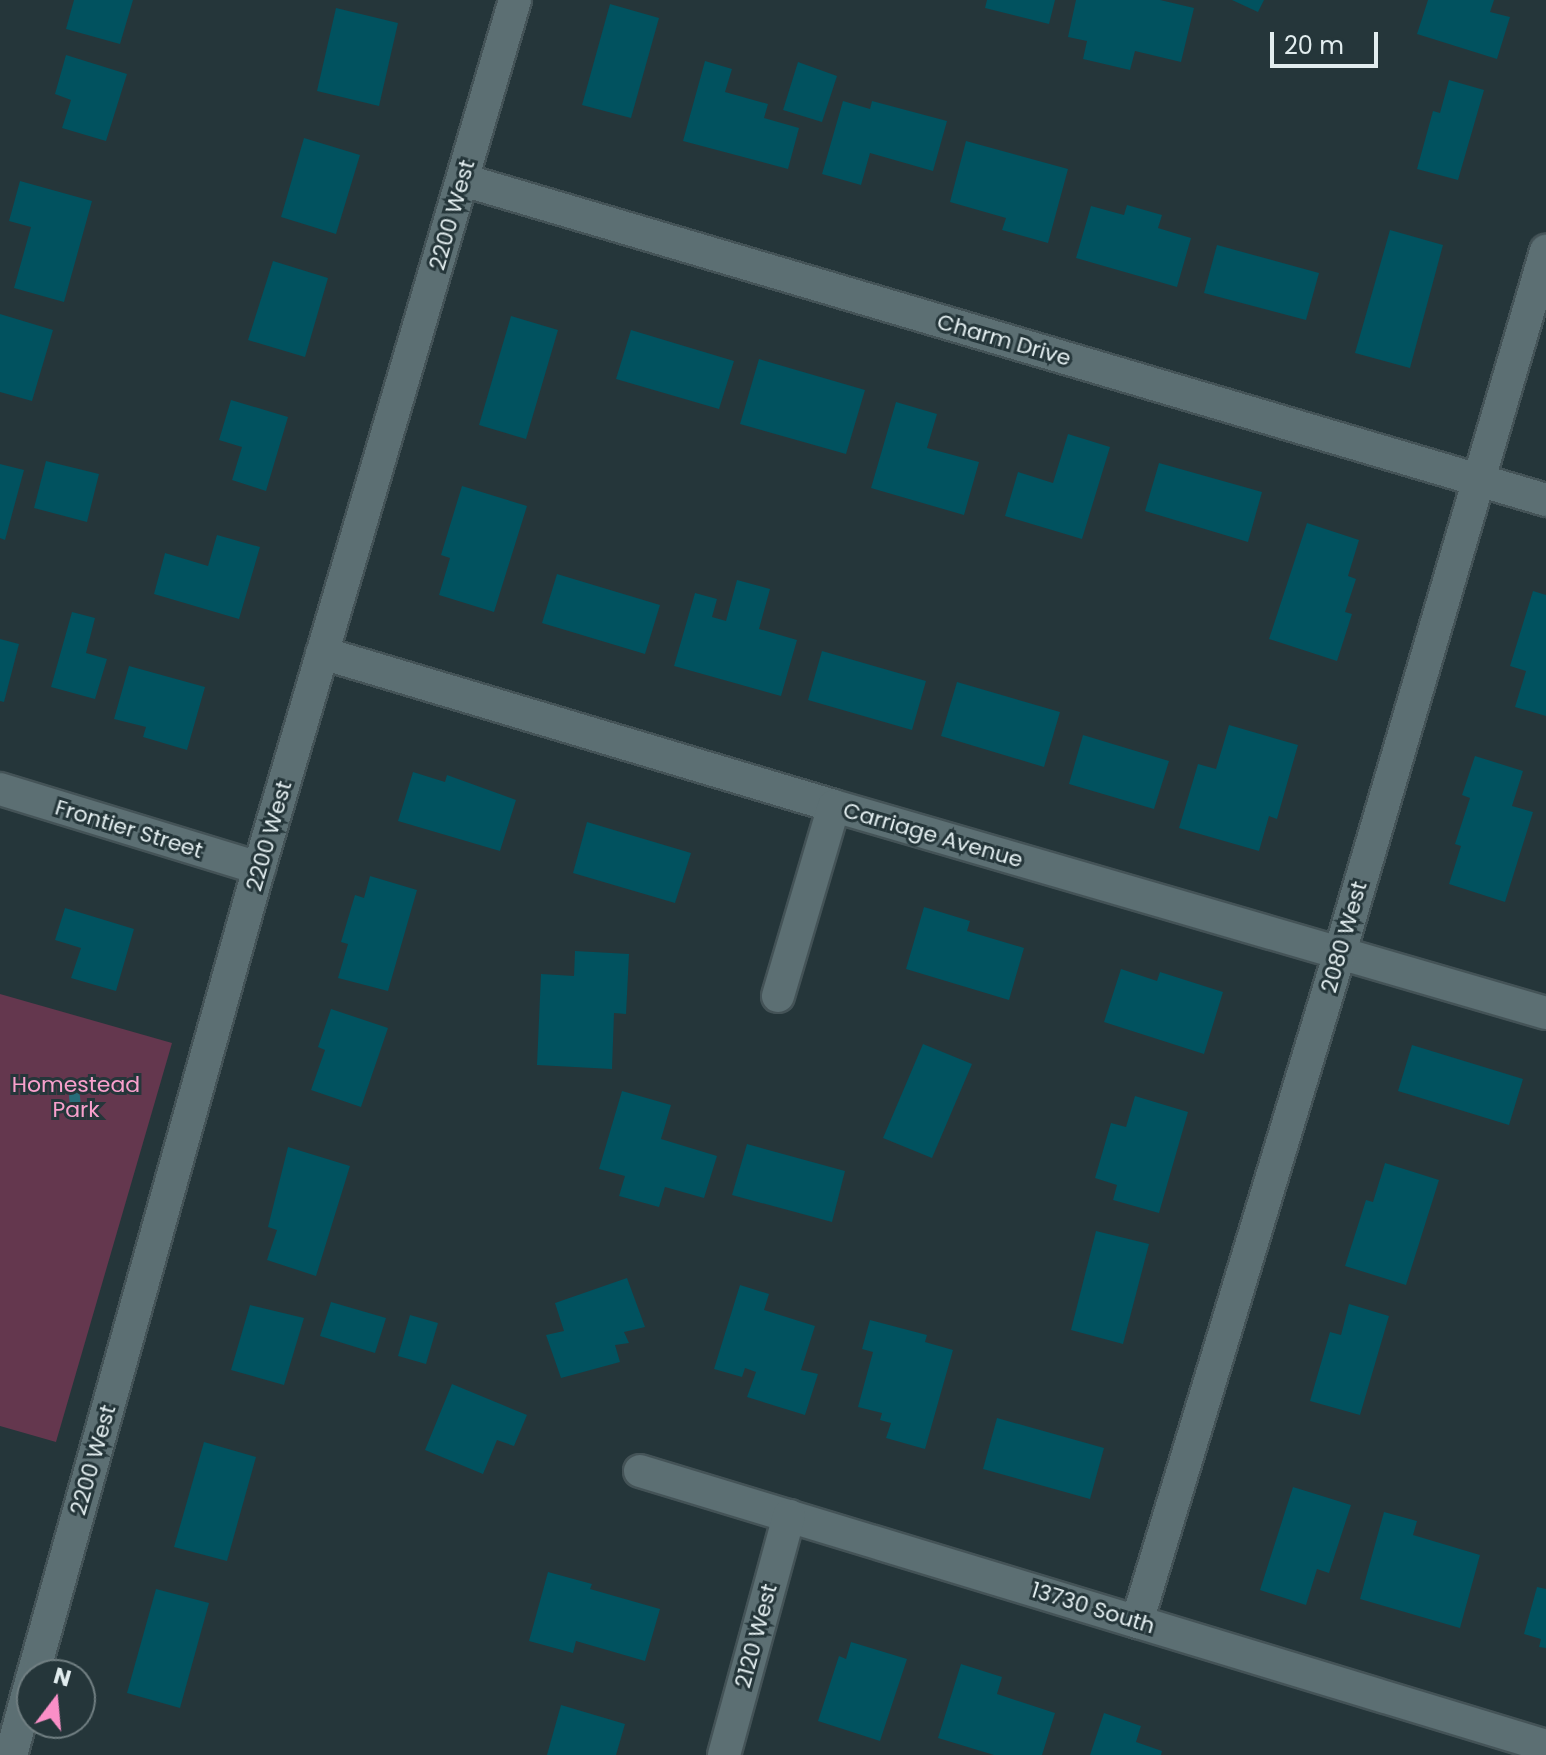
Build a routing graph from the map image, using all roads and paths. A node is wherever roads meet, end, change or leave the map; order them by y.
1 (515, 0) edge
2 (463, 180) junction
3 (1546, 251) edge
4 (1478, 480) junction
5 (1546, 500) edge
6 (322, 653) junction
7 (0, 789) edge
8 (834, 806) junction
9 (259, 868) junction
10 (1340, 952) junction
11 (778, 996) dead end
12 (1546, 1013) edge
13 (640, 1471) dead end
14 (789, 1516) junction
15 (1137, 1622) junction
16 (37, 1659) edge
17 (1546, 1746) edge
18 (724, 1755) edge

1 - 2 street, 2200 West
2 - 4 street, Charm Drive
2 - 6 street, 2200 West
3 - 4 street, 2080 West
4 - 5 street, Charm Drive
4 - 10 street, 2080 West
6 - 8 street, Carriage Avenue
6 - 9 street, 2200 West
7 - 9 street, Frontier Street
8 - 10 street, Carriage Avenue
8 - 11 street
9 - 16 street, 2200 West
10 - 12 street, Carriage Avenue
10 - 15 street, 2080 West
13 - 14 street, 13730 South
14 - 15 street, 13730 South
14 - 18 street, 2120 West
15 - 17 street, 13730 South

